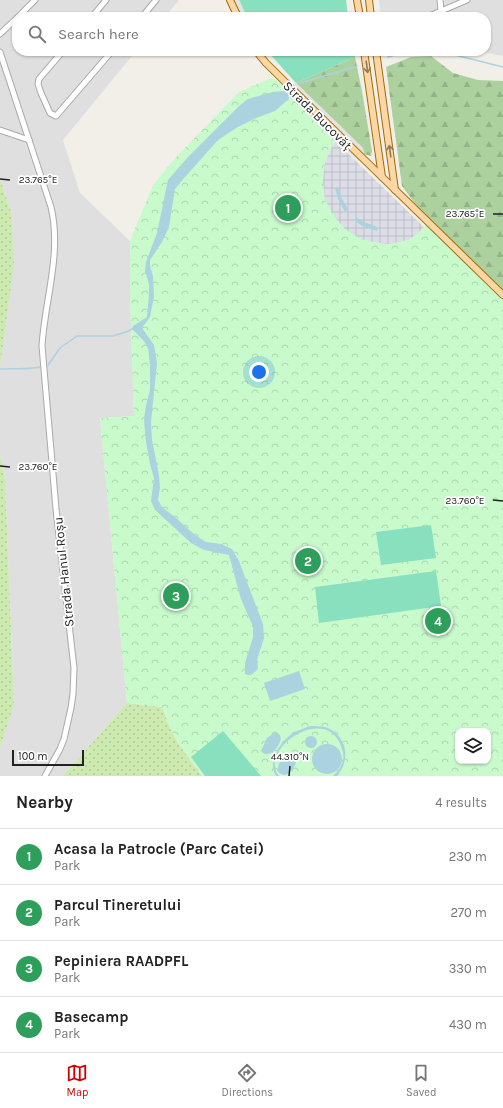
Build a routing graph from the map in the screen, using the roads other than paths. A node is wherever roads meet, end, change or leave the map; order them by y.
1 (35, 0) edge
2 (106, 0) edge
3 (156, 0) edge
4 (230, 0) edge
5 (358, 0) edge
6 (369, 0) edge
7 (440, 0) edge
8 (467, 0) edge
9 (441, 11) joint
10 (22, 12) edge
11 (96, 12) edge
12 (146, 12) edge
13 (236, 12) edge
14 (359, 12) edge
15 (370, 12) edge
16 (12, 22) edge
17 (0, 34) edge
18 (0, 52) edge
19 (59, 56) edge
20 (108, 56) edge
21 (260, 56) edge
22 (365, 56) edge
23 (377, 56) edge
24 (0, 130) edge
25 (29, 140) junction
26 (382, 177) junction
27 (395, 190) junction
28 (503, 295) edge
29 (45, 776) edge

1 - 10 street
2 - 11 street
3 - 12 street
4 - 13 main road
5 - 14 main road
6 - 15 main road
7 - 9 street
8 - 9 street
16 - 17 street
18 - 25 street, Strada Hanul Roșu
19 - 20 street
21 - 26 main road, Strada Bucovăț
22 -> 26 main road
27 -> 23 main road
24 - 25 street
25 - 29 street, Strada Hanul Roșu
26 - 27 main road, Strada Bucovăț
27 - 28 main road, Strada Bucovăț

